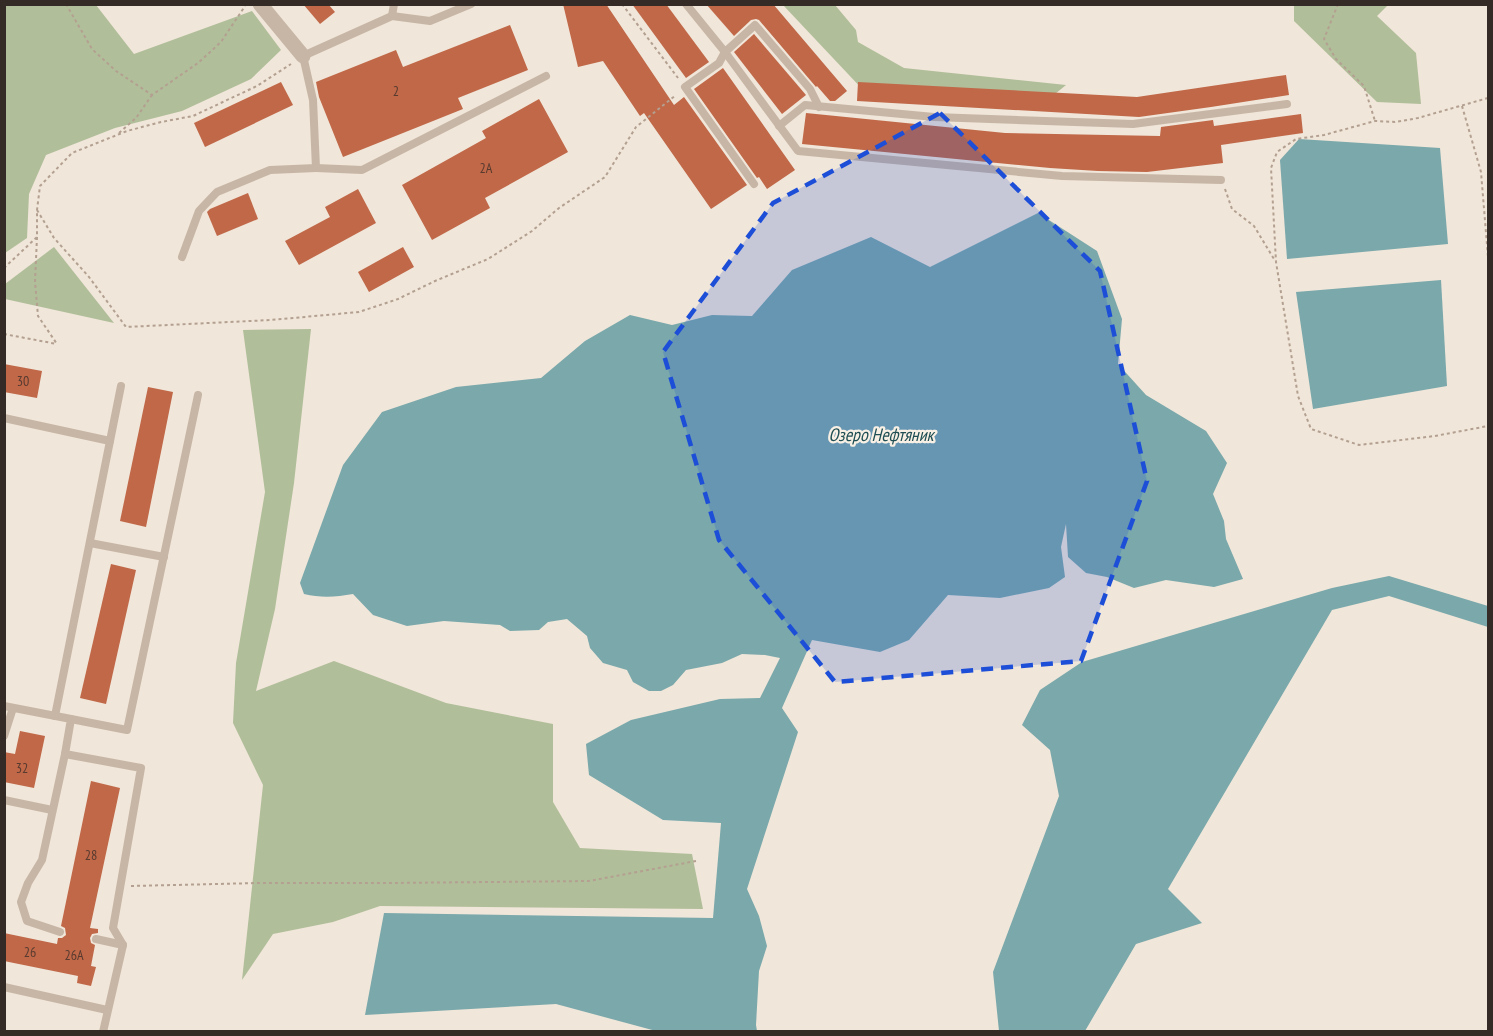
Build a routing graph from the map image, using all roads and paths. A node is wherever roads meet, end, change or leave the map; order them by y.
1 (66, 4) edge
2 (246, 4) edge
3 (260, 4) edge
4 (394, 4) edge
5 (471, 4) edge
6 (622, 4) edge
7 (686, 4) edge
8 (1338, 4) edge
9 (392, 15) junction
10 (725, 52) junction
11 (303, 56) junction
12 (546, 76) dead end
13 (686, 87) junction
14 (152, 95) junction
15 (1488, 98) edge
16 (1287, 104) dead end
17 (1462, 106) junction
18 (819, 107) junction
19 (1375, 121) junction
20 (779, 126) junction
21 (117, 135) junction
22 (316, 168) junction
23 (1221, 180) joint
24 (754, 184) dead end
25 (37, 210) junction
26 (37, 237) junction
27 (182, 257) dead end
28 (1276, 262) junction
29 (4, 268) edge
30 (1488, 291) edge
31 (4, 334) edge
32 (121, 386) dead end
33 (198, 395) dead end
34 (4, 418) edge
35 (1488, 426) edge
36 (110, 441) junction
37 (90, 543) junction
38 (164, 556) junction
39 (8, 707) edge
40 (55, 716) junction
41 (71, 719) junction
42 (4, 735) edge
43 (65, 754) junction
44 (4, 800) edge
45 (52, 810) junction
46 (696, 861) dead end
47 (120, 886) junction
48 (60, 932) dead end
49 (96, 939) dead end
50 (123, 945) junction
51 (4, 987) edge
52 (107, 1010) junction
53 (103, 1032) edge

1 - 14 path
2 - 14 path
3 - 11 street
4 - 9 lane
5 - 9 lane
6 - 13 path
7 - 10 lane
8 - 19 path
9 - 11 lane
10 - 13 lane
10 - 18 lane
10 - 20 lane
11 - 21 path
11 - 22 lane
12 - 22 lane
13 - 24 lane
13 - 25 path
14 - 21 path
15 - 17 path
16 - 18 lane
17 - 19 path
17 - 30 path
18 - 20 lane
19 - 28 path
20 - 23 lane
21 - 25 path
22 - 27 lane
23 - 28 path
25 - 26 path
26 - 29 path
26 - 31 path
28 - 35 path
32 - 36 lane
33 - 38 lane
34 - 36 lane
36 - 37 lane
37 - 38 lane
37 - 40 lane
38 - 41 lane
39 - 40 lane
39 - 42 lane
40 - 41 lane
41 - 43 lane
43 - 45 lane
43 - 47 lane
44 - 45 lane
45 - 48 lane
46 - 47 path
47 - 50 lane
49 - 50 lane
50 - 52 lane
51 - 52 lane
52 - 53 lane

